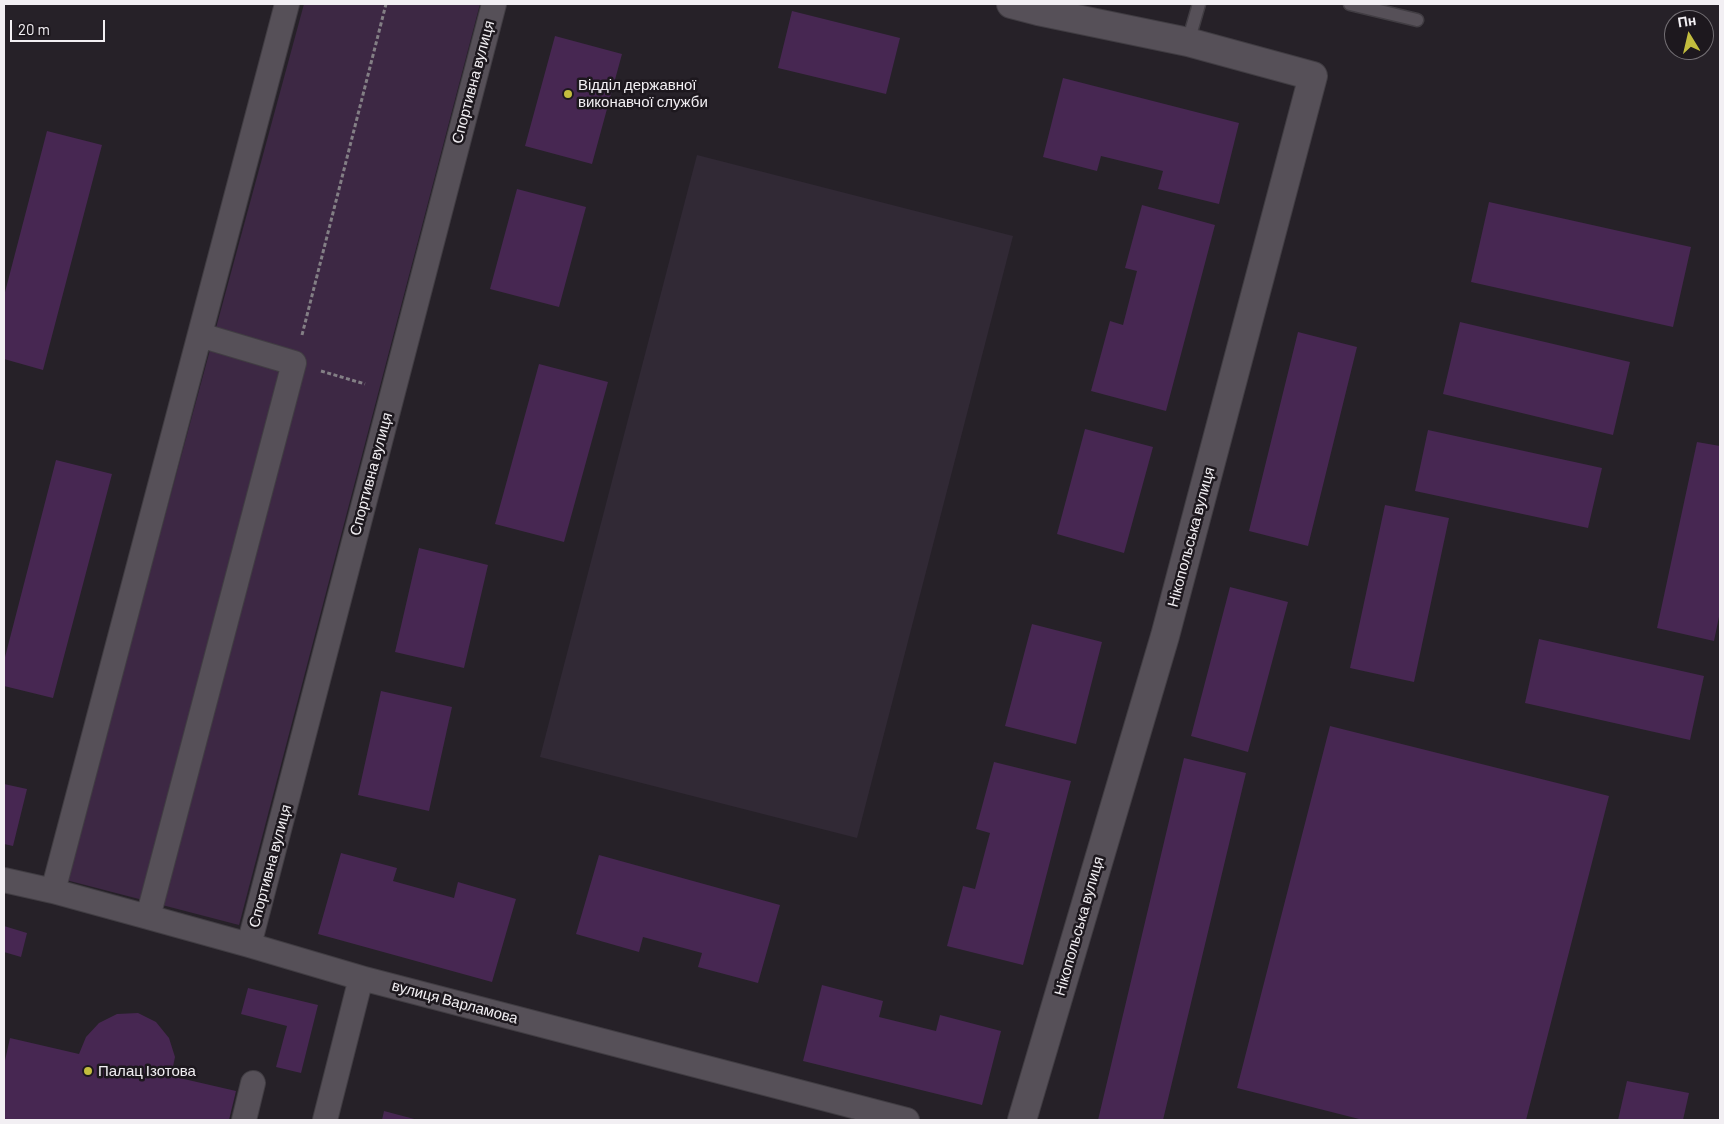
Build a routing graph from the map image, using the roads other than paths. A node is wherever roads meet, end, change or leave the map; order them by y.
1 (287, 4) edge
2 (494, 4) edge
3 (1010, 4) edge
4 (1200, 4) edge
5 (1350, 4) edge
6 (1417, 20) dead end
7 (1188, 42) junction
8 (200, 335) junction
9 (4, 880) edge
10 (53, 891) junction
11 (148, 917) junction
12 (249, 944) junction
13 (361, 978) junction
14 (253, 1083) dead end
15 (244, 1120) edge
16 (325, 1120) edge
17 (907, 1120) edge
18 (1022, 1120) edge

1 - 8 street
2 - 12 street, Спортивна вулиця
3 - 7 street
4 - 7 lane
5 - 6 lane
7 - 18 street, Нікопольська вулиця
8 - 10 street
8 - 11 street
9 - 10 street, вулиця Варламова
10 - 11 street, вулиця Варламова
11 - 12 street, вулиця Варламова
12 - 13 street, вулиця Варламова
13 - 16 street
13 - 17 street, вулиця Варламова
14 - 15 street

